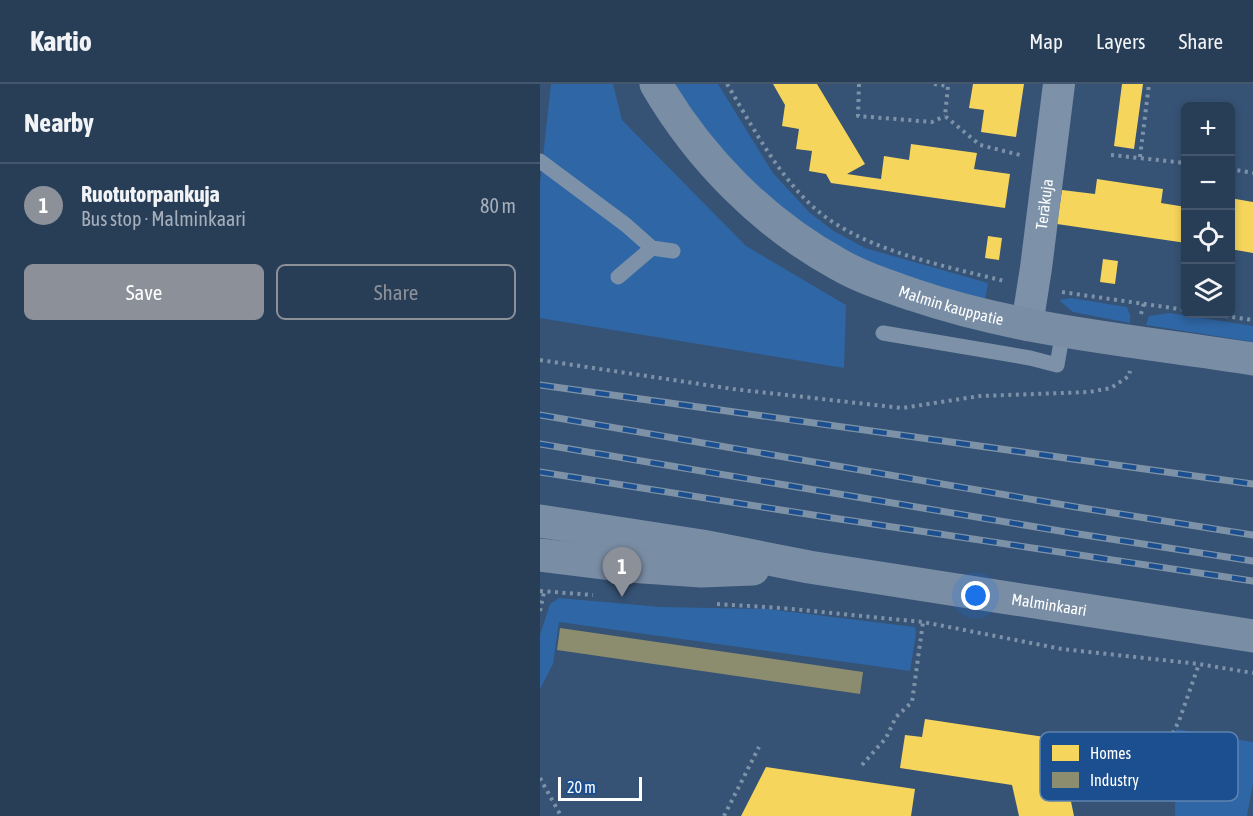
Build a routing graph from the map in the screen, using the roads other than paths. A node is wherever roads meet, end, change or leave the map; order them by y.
1 (656, 84) edge
2 (1059, 84) edge
3 (540, 161) edge
4 (652, 248) junction
5 (674, 251) dead end
6 (618, 277) dead end
7 (1027, 325) junction
8 (1063, 331) junction
9 (883, 333) dead end
10 (1253, 359) edge
11 (540, 521) edge
12 (540, 555) edge
13 (809, 567) junction
14 (1253, 636) edge

1 - 7 main road, Malmin kauppatie
2 - 7 street, Teräkuja
3 - 4 lane
4 - 5 lane
4 - 6 lane
7 - 8 main road, Malmin kauppatie
8 - 9 lane
8 - 10 main road, Malmin kauppatie
11 - 13 main road, Malminkaari
12 - 13 main road, Malminkaari
13 - 14 main road, Malminkaari

